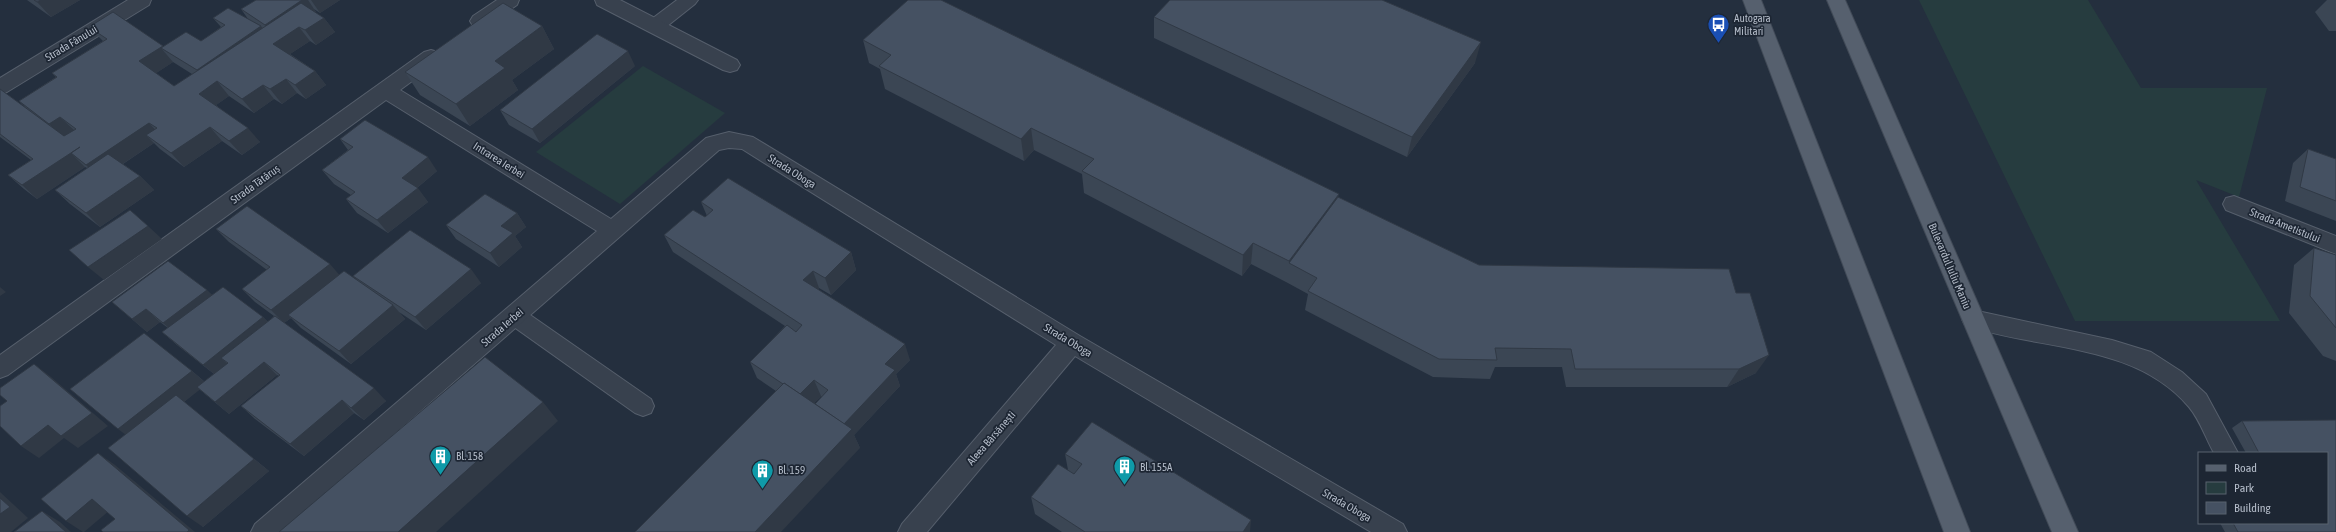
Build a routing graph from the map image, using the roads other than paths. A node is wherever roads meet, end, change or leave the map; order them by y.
1 (142, 0) edge
2 (510, 0) edge
3 (604, 0) edge
4 (689, 0) edge
5 (1752, 0) edge
6 (1836, 0) edge
7 (655, 26) junction
8 (467, 31) edge
9 (448, 45) edge
10 (730, 65) dead end
11 (0, 87) edge
12 (385, 90) junction
13 (746, 142) joint
14 (2234, 204) dead end
15 (612, 230) junction
16 (2336, 245) edge
17 (515, 316) junction
18 (1973, 319) junction
19 (1072, 343) junction
20 (0, 368) edge
21 (643, 406) dead end
22 (2225, 452) edge
23 (264, 532) edge
24 (910, 532) edge
25 (1394, 532) edge
26 (1957, 532) edge
27 (2065, 532) edge

1 - 11 street, Strada Fânului
2 - 8 street
3 - 7 street
4 - 7 lane
5 - 26 main road
6 - 18 main road, Bulevardul Iuliu Maniu
7 - 10 street
9 - 12 street, Strada Tătăruș
12 - 15 street, Intrarea Ierbei
12 - 20 street, Strada Tătăruș
13 - 15 street, Strada Ierbei
13 - 19 street, Strada Oboga
14 - 16 street, Strada Ametistului
15 - 17 street, Strada Ierbei
17 - 21 lane
17 - 23 street, Strada Ierbei
18 - 22 lane
18 - 27 main road, Bulevardul Iuliu Maniu
19 - 24 street, Aleea Bârsănești
19 - 25 street, Strada Oboga

